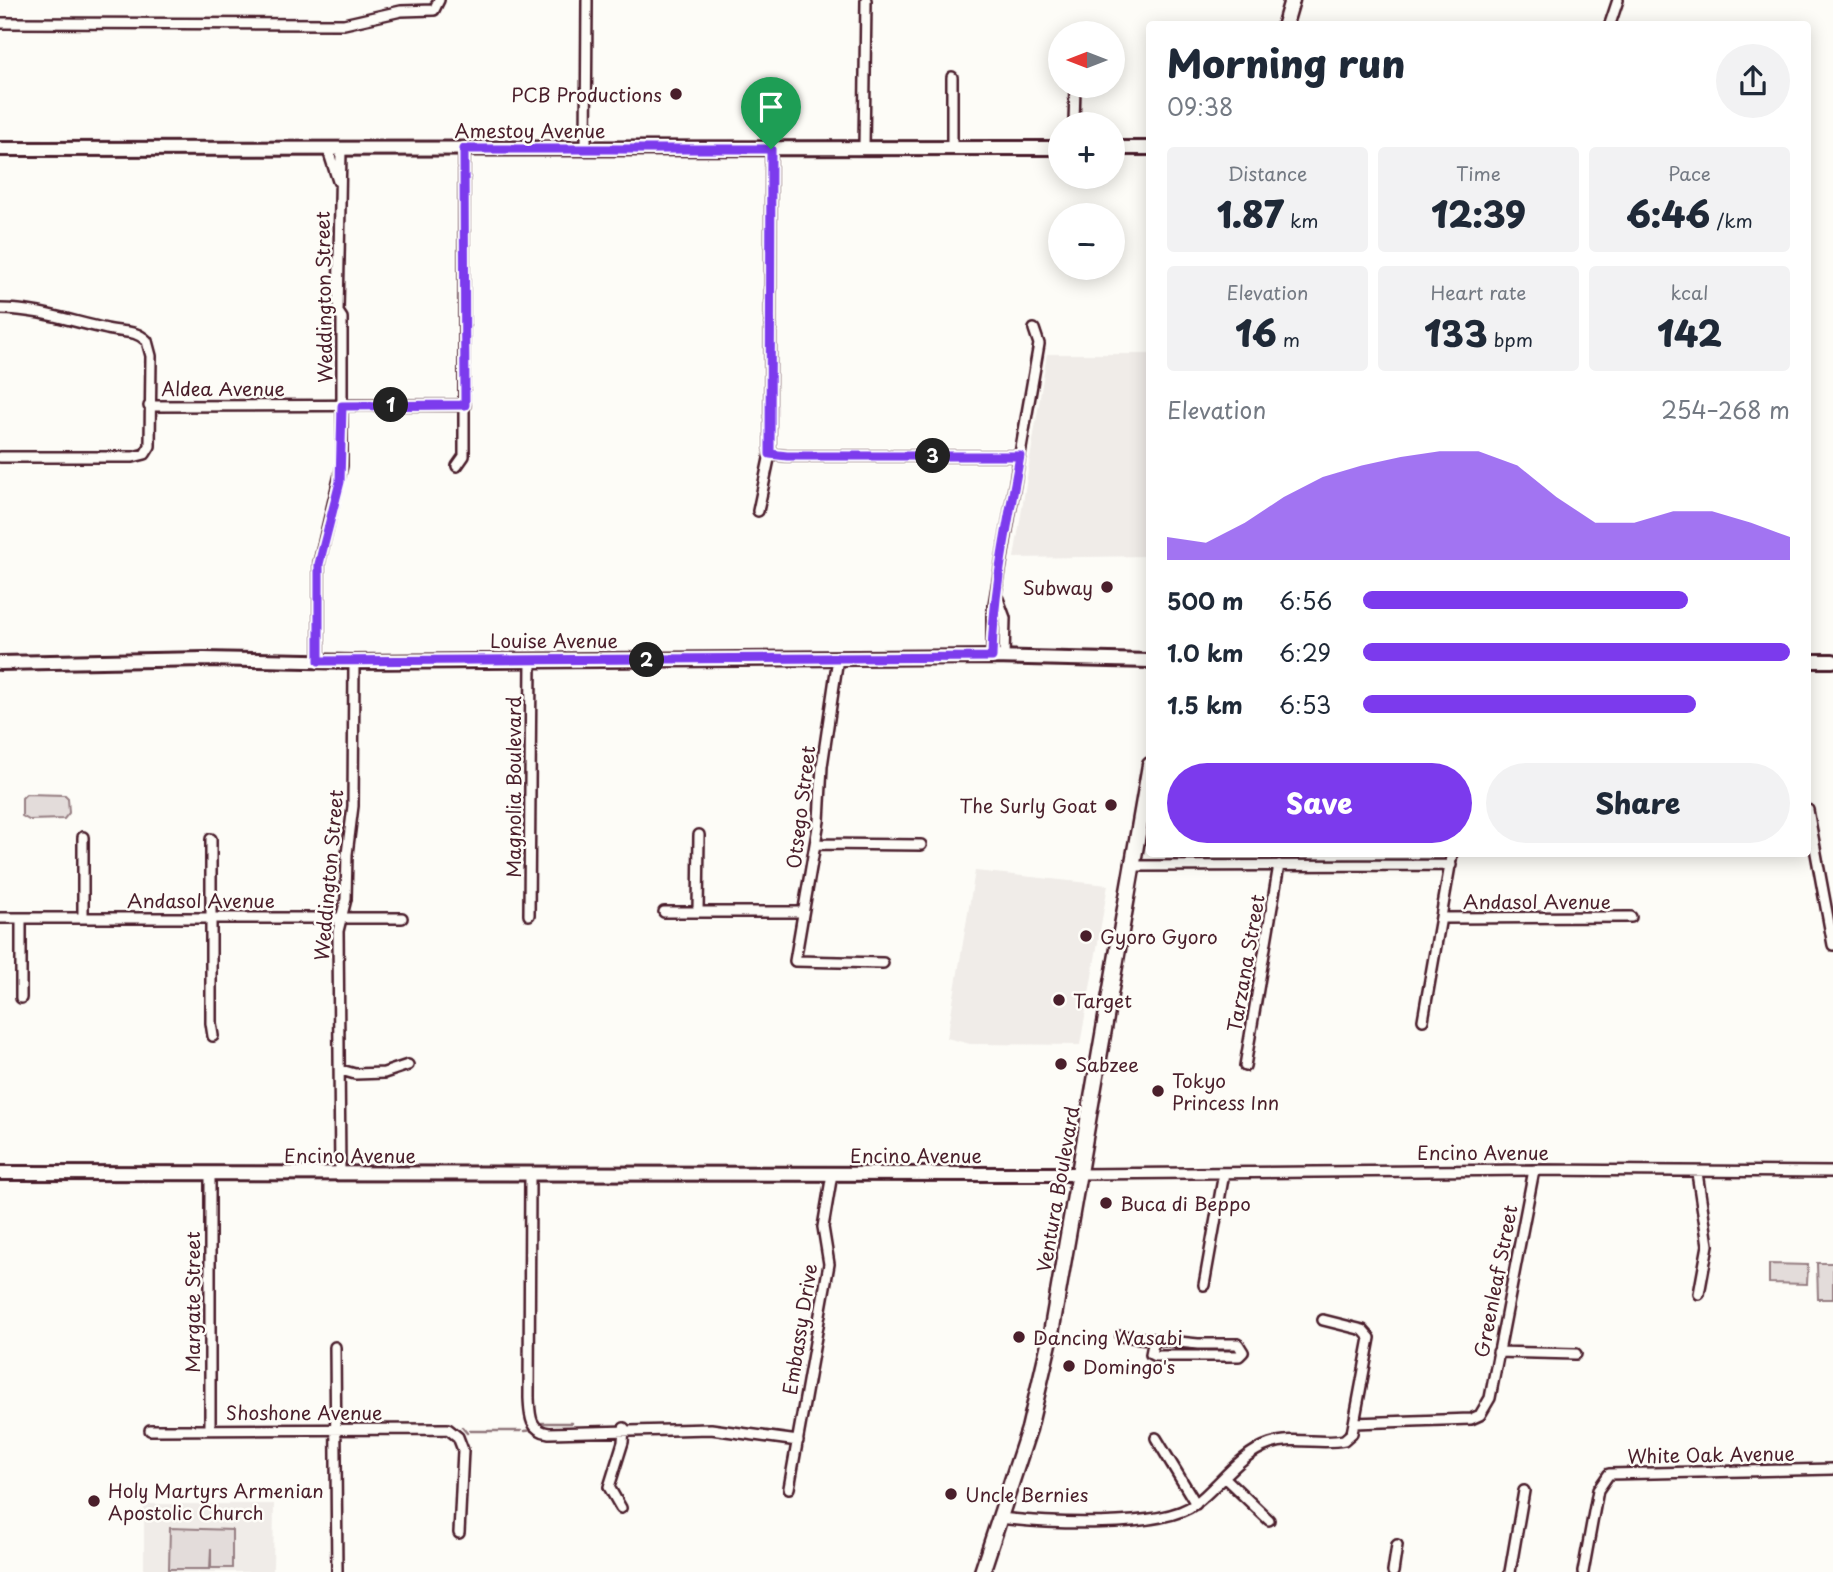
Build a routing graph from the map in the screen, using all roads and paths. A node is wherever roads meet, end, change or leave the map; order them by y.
1 (439, 0) edge
2 (587, 0) edge
3 (866, 0) edge
4 (1292, 0) edge
5 (1618, 0) edge
6 (1286, 21) edge
7 (1611, 21) edge
8 (0, 23) edge
9 (952, 77) dead end
10 (864, 148) junction
11 (952, 148) junction
12 (1048, 148) edge
13 (1125, 148) edge
14 (1146, 148) edge
15 (0, 149) edge
16 (464, 149) junction
17 (586, 149) junction
18 (771, 149) junction
19 (335, 150) junction
20 (0, 309) edge
21 (1034, 329) dead end
22 (465, 405) junction
23 (149, 406) junction
24 (342, 406) junction
25 (770, 454) junction
26 (1020, 456) junction
27 (0, 457) edge
28 (457, 466) dead end
29 (758, 511) dead end
30 (998, 657) junction
31 (838, 658) junction
32 (531, 659) junction
33 (319, 661) junction
34 (1146, 661) edge
35 (1811, 661) edge
36 (1833, 661) edge
37 (354, 662) junction
38 (0, 663) edge
39 (1146, 787) edge
40 (1811, 826) edge
41 (698, 835) dead end
42 (83, 836) dead end
43 (212, 839) dead end
44 (815, 844) junction
45 (921, 845) dead end
46 (1452, 857) edge
47 (1279, 864) junction
48 (1451, 865) junction
49 (1132, 866) junction
50 (664, 912) dead end
51 (698, 912) junction
52 (802, 912) junction
53 (529, 915) dead end
54 (1631, 917) dead end
55 (0, 918) edge
56 (21, 918) junction
57 (83, 918) junction
58 (212, 918) junction
59 (340, 918) junction
60 (402, 918) dead end
61 (1443, 918) junction
62 (1833, 945) edge
63 (883, 963) dead end
64 (21, 998) dead end
65 (1423, 1020) dead end
66 (214, 1037) dead end
67 (408, 1065) dead end
68 (1245, 1066) dead end
69 (341, 1074) junction
70 (1534, 1171) junction
71 (1833, 1172) edge
72 (0, 1173) edge
73 (1224, 1173) junction
74 (1697, 1173) junction
75 (340, 1174) junction
76 (832, 1174) junction
77 (1079, 1174) junction
78 (210, 1175) junction
79 (530, 1175) junction
80 (1204, 1285) dead end
81 (1699, 1294) dead end
82 (1323, 1320) dead end
83 (1121, 1336) dead end
84 (1154, 1339) junction
85 (1198, 1344) junction
86 (335, 1347) dead end
87 (1499, 1352) junction
88 (1576, 1354) dead end
89 (1197, 1356) junction
90 (1354, 1423) junction
91 (624, 1428) junction
92 (210, 1429) junction
93 (337, 1429) junction
94 (150, 1430) dead end
95 (1156, 1438) dead end
96 (798, 1441) junction
97 (1833, 1469) edge
98 (1224, 1477) junction
99 (789, 1488) dead end
100 (1524, 1491) dead end
101 (1196, 1504) junction
102 (621, 1508) dead end
103 (1000, 1518) junction
104 (1269, 1520) dead end
105 (459, 1533) dead end
106 (1397, 1545) dead end
107 (337, 1572) edge
108 (982, 1572) edge
109 (1393, 1572) edge
110 (1510, 1572) edge
111 (1583, 1572) edge

1 - 8 street
2 - 17 street
3 - 10 street
4 - 6 main road
5 - 7 street
9 - 11 street
10 - 11 street, Amestoy Avenue
10 - 18 street, Amestoy Avenue
11 - 12 street, Amestoy Avenue
13 - 14 street
15 - 19 street, Amestoy Avenue
16 - 17 street, Amestoy Avenue
16 - 19 street, Amestoy Avenue
16 - 22 street
17 - 18 street, Amestoy Avenue
18 - 25 street
19 - 24 street, Weddington Street
20 - 23 street
21 - 26 street
22 - 24 street, Aldea Avenue
22 - 28 street
23 - 24 street, Aldea Avenue
23 - 27 street
24 - 33 street, Weddington Street
25 - 26 street
25 - 29 street
26 - 30 street
30 - 31 street, Louise Avenue
30 - 34 street, Louise Avenue
31 - 32 street, Louise Avenue
31 - 44 street, Otsego Street
32 - 37 street, Louise Avenue
32 - 53 street, Magnolia Boulevard
33 - 37 street, Louise Avenue
33 - 38 street, Louise Avenue
35 - 36 street
37 - 59 street, Weddington Street
39 - 49 main road, Ventura Boulevard
40 - 62 street
41 - 51 street
42 - 57 street
43 - 58 street
44 - 45 street
44 - 52 street, Otsego Street
46 - 48 street
47 - 48 street, Andasol Avenue
47 - 49 street, Andasol Avenue
47 - 68 street, Tarzana Street
48 - 61 street
49 - 77 main road, Ventura Boulevard
50 - 51 street
51 - 52 street
52 - 63 street, Otsego Street
54 - 61 street, Andasol Avenue
55 - 56 street, Andasol Avenue
56 - 57 street, Andasol Avenue
56 - 64 street
57 - 58 street, Andasol Avenue
58 - 59 street, Andasol Avenue
58 - 66 street
59 - 60 street, Andasol Avenue
59 - 69 street, Weddington Street
61 - 65 street
67 - 69 street
69 - 75 street, Weddington Street
70 - 73 street, Encino Avenue
70 - 74 street, Encino Avenue
70 - 87 street, Greenleaf Street
71 - 74 street, Encino Avenue
72 - 78 street, Encino Avenue
73 - 77 street, Encino Avenue
73 - 80 street
74 - 81 street
75 - 78 street, Encino Avenue
75 - 79 street, Encino Avenue
76 - 77 street, Encino Avenue
76 - 79 street, Encino Avenue
76 - 96 street, Embassy Drive
77 - 103 main road, Ventura Boulevard
78 - 92 street, Margate Street
79 - 91 street
82 - 90 street
83 - 84 street
84 - 85 street
84 - 89 street
85 - 89 street
85 - 89 street
86 - 93 street
87 - 88 street
87 - 90 street, Greenleaf Street
90 - 98 street
91 - 96 street
91 - 102 street
92 - 93 street, Shoshone Avenue
92 - 94 street, Shoshone Avenue
93 - 105 street, Shoshone Avenue
93 - 107 street
95 - 101 street
96 - 99 street, Embassy Drive
97 - 111 street, White Oak Avenue
98 - 101 street
98 - 104 street
100 - 110 street
101 - 103 street
103 - 108 main road, Ventura Boulevard
106 - 109 street

